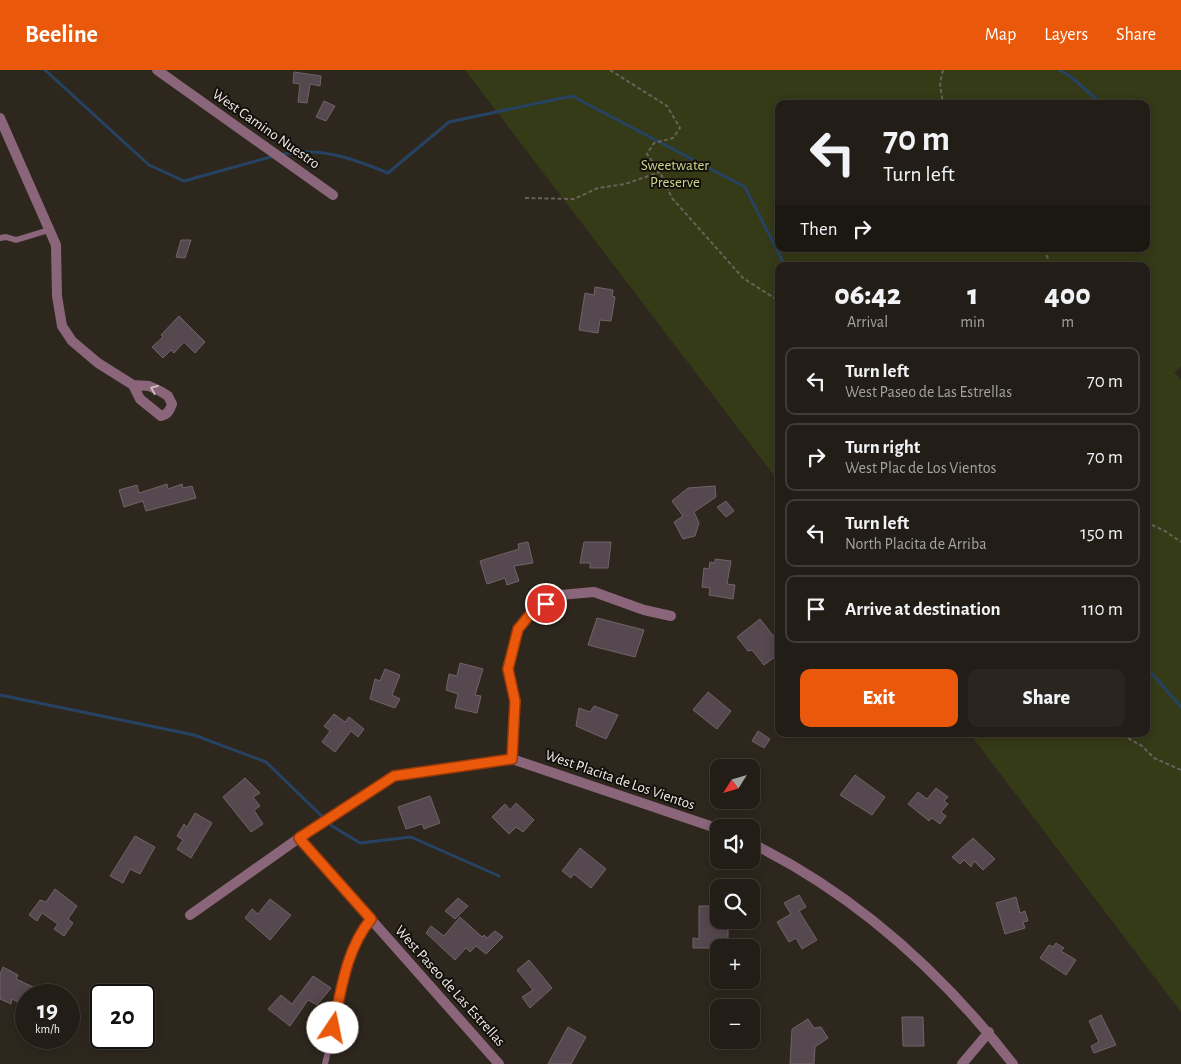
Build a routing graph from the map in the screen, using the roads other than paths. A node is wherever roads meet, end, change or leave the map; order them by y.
1 (157, 70) edge
2 (0, 118) edge
3 (333, 195) dead end
4 (49, 230) junction
5 (0, 238) edge
6 (133, 385) dead end
7 (671, 616) dead end
8 (512, 759) junction
9 (710, 826) edge
10 (299, 838) junction
11 (760, 847) edge
12 (190, 915) dead end
13 (371, 919) junction
14 (988, 1032) junction
15 (325, 1064) edge
16 (499, 1064) edge
17 (962, 1064) edge
18 (1013, 1064) edge

1 - 3 street, West Camino Nuestro
2 - 4 street
4 - 5 lane
4 - 6 street
7 - 8 street
8 - 9 street, West Placita de Los Vientos
8 - 10 street
10 - 12 street
10 - 13 street, West Paseo de Las Estrellas
11 - 14 street
13 - 15 lane
13 - 16 street, West Paseo de Las Estrellas
14 - 17 street
14 - 18 street

